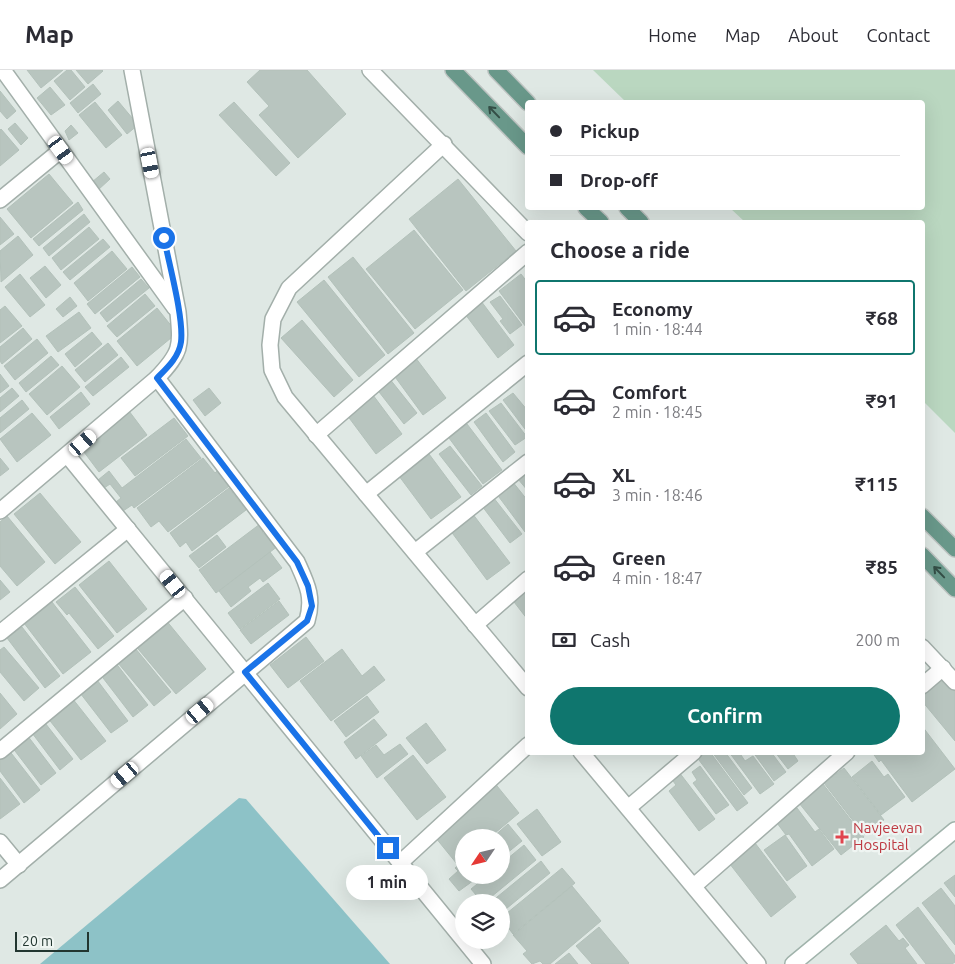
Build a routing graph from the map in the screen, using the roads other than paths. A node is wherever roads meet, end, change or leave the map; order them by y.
1 (3, 70) edge
2 (132, 70) edge
3 (370, 70) edge
4 (453, 70) edge
5 (496, 70) edge
6 (525, 100) edge
7 (444, 144) junction
8 (525, 144) edge
9 (61, 150) junction
10 (0, 200) edge
11 (588, 210) edge
12 (629, 210) edge
13 (599, 220) edge
14 (639, 220) edge
15 (525, 230) edge
16 (525, 255) edge
17 (178, 312) junction
18 (525, 365) edge
19 (157, 378) junction
20 (316, 434) junction
21 (68, 456) junction
22 (525, 464) edge
23 (366, 494) junction
24 (0, 511) edge
25 (925, 519) edge
26 (128, 529) junction
27 (955, 549) edge
28 (415, 552) junction
29 (925, 558) edge
30 (525, 582) edge
31 (955, 588) edge
32 (184, 598) junction
33 (475, 624) junction
34 (0, 633) edge
35 (925, 650) edge
36 (943, 668) junction
37 (245, 672) junction
38 (955, 682) edge
39 (525, 683) edge
40 (925, 683) edge
41 (525, 748) edge
42 (0, 751) edge
43 (584, 755) edge
44 (690, 755) edge
45 (844, 755) edge
46 (628, 808) junction
47 (955, 830) edge
48 (0, 842) edge
49 (400, 863) junction
50 (19, 865) junction
51 (0, 880) edge
52 (694, 886) junction
53 (483, 964) edge
54 (758, 964) edge
55 (793, 964) edge

1 - 9 street
2 - 17 street
3 - 7 street
8 -> 4 main road
5 - 6 main road
7 - 15 street
7 - 20 street
9 - 10 street
9 - 17 street
11 - 13 main road
12 - 14 main road
16 - 20 street
17 - 19 street
18 - 23 street
19 - 21 street
19 - 37 street
20 - 23 street
21 - 24 street
21 - 26 street
22 - 28 street
23 - 28 street
25 - 27 main road
26 - 32 street
26 - 34 street
28 - 33 street
31 -> 29 main road
30 - 33 street
32 - 37 street
32 - 42 street
33 - 39 street
35 - 36 street
36 - 38 street
36 - 40 street
37 - 49 street
37 - 50 street
41 - 49 street
43 - 46 street
44 - 46 street
45 - 52 street
46 - 52 street
47 - 55 street
48 - 50 street
49 - 53 street
50 - 51 street
52 - 54 street

